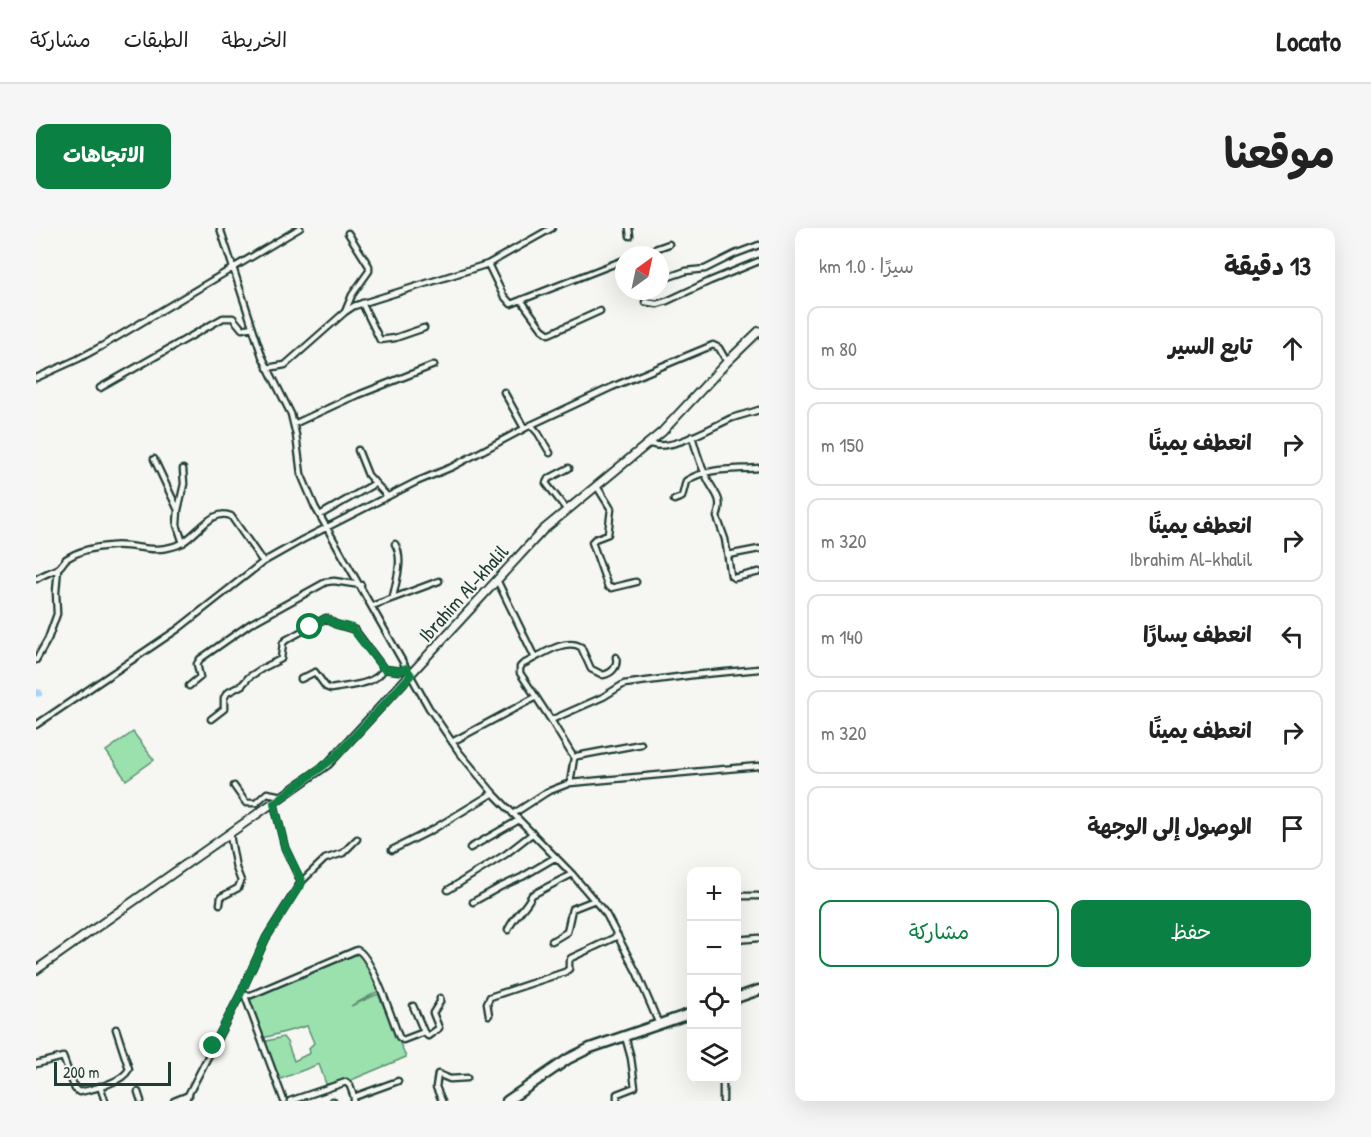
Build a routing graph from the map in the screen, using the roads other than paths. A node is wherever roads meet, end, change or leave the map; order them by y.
1 (220, 228) edge
2 (300, 228) edge
3 (552, 228) edge
4 (629, 228) edge
5 (348, 233) dead end
6 (630, 236) dead end
7 (669, 244) dead end
8 (759, 245) edge
9 (663, 246) edge
10 (759, 261) edge
11 (615, 263) edge
12 (488, 264) junction
13 (233, 267) junction
14 (705, 269) junction
15 (669, 277) edge
16 (710, 281) junction
17 (521, 300) junction
18 (645, 302) dead end
19 (363, 303) junction
20 (600, 311) dead end
21 (345, 312) junction
22 (252, 327) junction
23 (424, 328) dead end
24 (759, 331) edge
25 (727, 362) junction
26 (434, 365) dead end
27 (267, 368) junction
28 (36, 378) edge
29 (100, 388) dead end
30 (504, 392) dead end
31 (759, 410) edge
32 (294, 424) junction
33 (531, 425) junction
34 (524, 428) junction
35 (692, 436) junction
36 (649, 443) junction
37 (358, 450) dead end
38 (550, 453) dead end
39 (154, 459) dead end
40 (569, 468) dead end
41 (759, 468) edge
42 (183, 469) dead end
43 (705, 473) junction
44 (374, 484) junction
45 (596, 486) junction
46 (387, 496) junction
47 (674, 500) dead end
48 (566, 509) junction
49 (178, 510) junction
50 (320, 515) junction
51 (326, 526) junction
52 (183, 543) junction
53 (395, 544) dead end
54 (759, 549) edge
55 (728, 555) junction
56 (263, 562) junction
57 (58, 568) junction
58 (759, 572) edge
59 (36, 579) edge
60 (497, 580) junction
61 (439, 581) dead end
62 (636, 582) dead end
63 (361, 585) junction
64 (393, 597) junction
65 (372, 606) junction
66 (616, 657) dead end
67 (535, 658) junction
68 (36, 660) edge
69 (406, 668) junction
70 (384, 669) junction
71 (759, 669) edge
72 (411, 675) junction
73 (301, 679) dead end
74 (189, 686) dead end
75 (536, 697) junction
76 (212, 719) dead end
77 (552, 720) junction
78 (36, 725) edge
79 (452, 742) junction
80 (641, 744) dead end
81 (574, 758) junction
82 (759, 766) edge
83 (570, 783) junction
84 (234, 786) dead end
85 (493, 793) junction
86 (285, 796) junction
87 (274, 803) junction
88 (513, 814) junction
89 (519, 820) junction
90 (533, 833) junction
91 (230, 835) junction
92 (357, 839) dead end
93 (470, 848) dead end
94 (392, 850) dead end
95 (556, 857) junction
96 (572, 874) junction
97 (302, 882) junction
98 (448, 890) dead end
99 (741, 896) edge
100 (759, 896) edge
101 (595, 900) junction
102 (473, 902) dead end
103 (220, 904) dead end
104 (508, 930) dead end
105 (618, 936) junction
106 (759, 938) edge
107 (741, 940) edge
108 (552, 941) dead end
109 (36, 970) edge
110 (759, 990) edge
111 (741, 994) edge
112 (243, 996) junction
113 (440, 998) dead end
114 (413, 1006) dead end
115 (489, 1015) dead end
116 (687, 1015) edge
117 (659, 1024) junction
118 (116, 1029) dead end
119 (424, 1032) junction
120 (625, 1036) junction
121 (36, 1064) edge
122 (467, 1078) dead end
123 (398, 1081) dead end
124 (723, 1083) edge
125 (100, 1086) junction
126 (138, 1092) dead end
127 (189, 1095) junction
128 (354, 1099) edge
129 (105, 1101) edge
130 (141, 1101) edge
131 (174, 1101) edge
132 (185, 1101) edge
133 (284, 1101) edge
134 (290, 1101) edge
135 (442, 1101) edge
136 (507, 1101) edge
137 (617, 1101) edge
138 (723, 1101) edge

1 - 13 street
2 - 13 street
3 - 12 street
4 - 6 street
5 - 21 street
7 - 9 street
8 - 14 street
10 - 16 street
11 - 17 street
12 - 17 street
12 - 19 street
13 - 22 street
13 - 28 street
14 - 15 street
14 - 16 street
16 - 18 street
17 - 20 street
19 - 21 street
19 - 23 street
21 - 27 street
22 - 27 street
22 - 29 street
24 - 25 street, Ibrahim Al-khalil
25 - 33 street
25 - 36 street, Ibrahim Al-khalil
26 - 32 street
27 - 32 street
30 - 34 street
31 - 35 street
32 - 50 street
33 - 34 street
33 - 38 street
34 - 46 street
35 - 36 street
35 - 43 street
36 - 45 street, Ibrahim Al-khalil
37 - 44 street
39 - 49 street
40 - 48 street
41 - 43 street
42 - 49 street
43 - 47 street
43 - 55 street
44 - 46 street
44 - 50 street
45 - 48 street, Ibrahim Al-khalil
45 - 62 street
46 - 51 street
48 - 60 street, Ibrahim Al-khalil
49 - 52 street
50 - 51 street
51 - 56 street
51 - 63 street
52 - 56 street
52 - 57 street
53 - 64 street
54 - 55 street
55 - 58 street
56 - 78 street
57 - 59 street
57 - 68 street
60 - 67 street
60 - 72 street, Ibrahim Al-khalil
61 - 64 street
63 - 65 street
63 - 74 street
64 - 65 street
65 - 69 street
66 - 67 street
67 - 75 street
69 - 70 street
69 - 72 street
70 - 73 street
70 - 76 street
71 - 77 street
72 - 79 street
72 - 86 street, Ibrahim Al-khalil
75 - 77 street
75 - 79 street
77 - 81 street
79 - 85 street
80 - 81 street
81 - 83 street
82 - 83 street
83 - 88 street
84 - 86 street
85 - 88 street
85 - 94 street
86 - 87 street, Ibrahim Al-khalil
87 - 91 street, Ibrahim Al-khalil
87 - 97 street
88 - 89 street
89 - 90 street
89 - 93 street
90 - 95 street
90 - 98 street
91 - 103 street
91 - 109 street, Ibrahim Al-khalil
92 - 97 street
95 - 96 street
95 - 102 street
96 - 101 street
96 - 104 street
97 - 112 street
99 - 100 street
101 - 105 street
101 - 108 street
105 - 115 street
105 - 117 street
106 - 107 street
110 - 111 highway
112 - 119 street
112 - 127 street
112 - 133 street
113 - 119 street
114 - 119 street
116 - 117 highway
117 - 120 highway
118 - 125 street
120 - 136 highway
120 - 137 street
121 - 125 street
122 - 135 street
123 - 128 street
124 - 138 street
125 - 129 street
126 - 130 street
127 - 131 street
127 - 132 street
128 - 134 street

